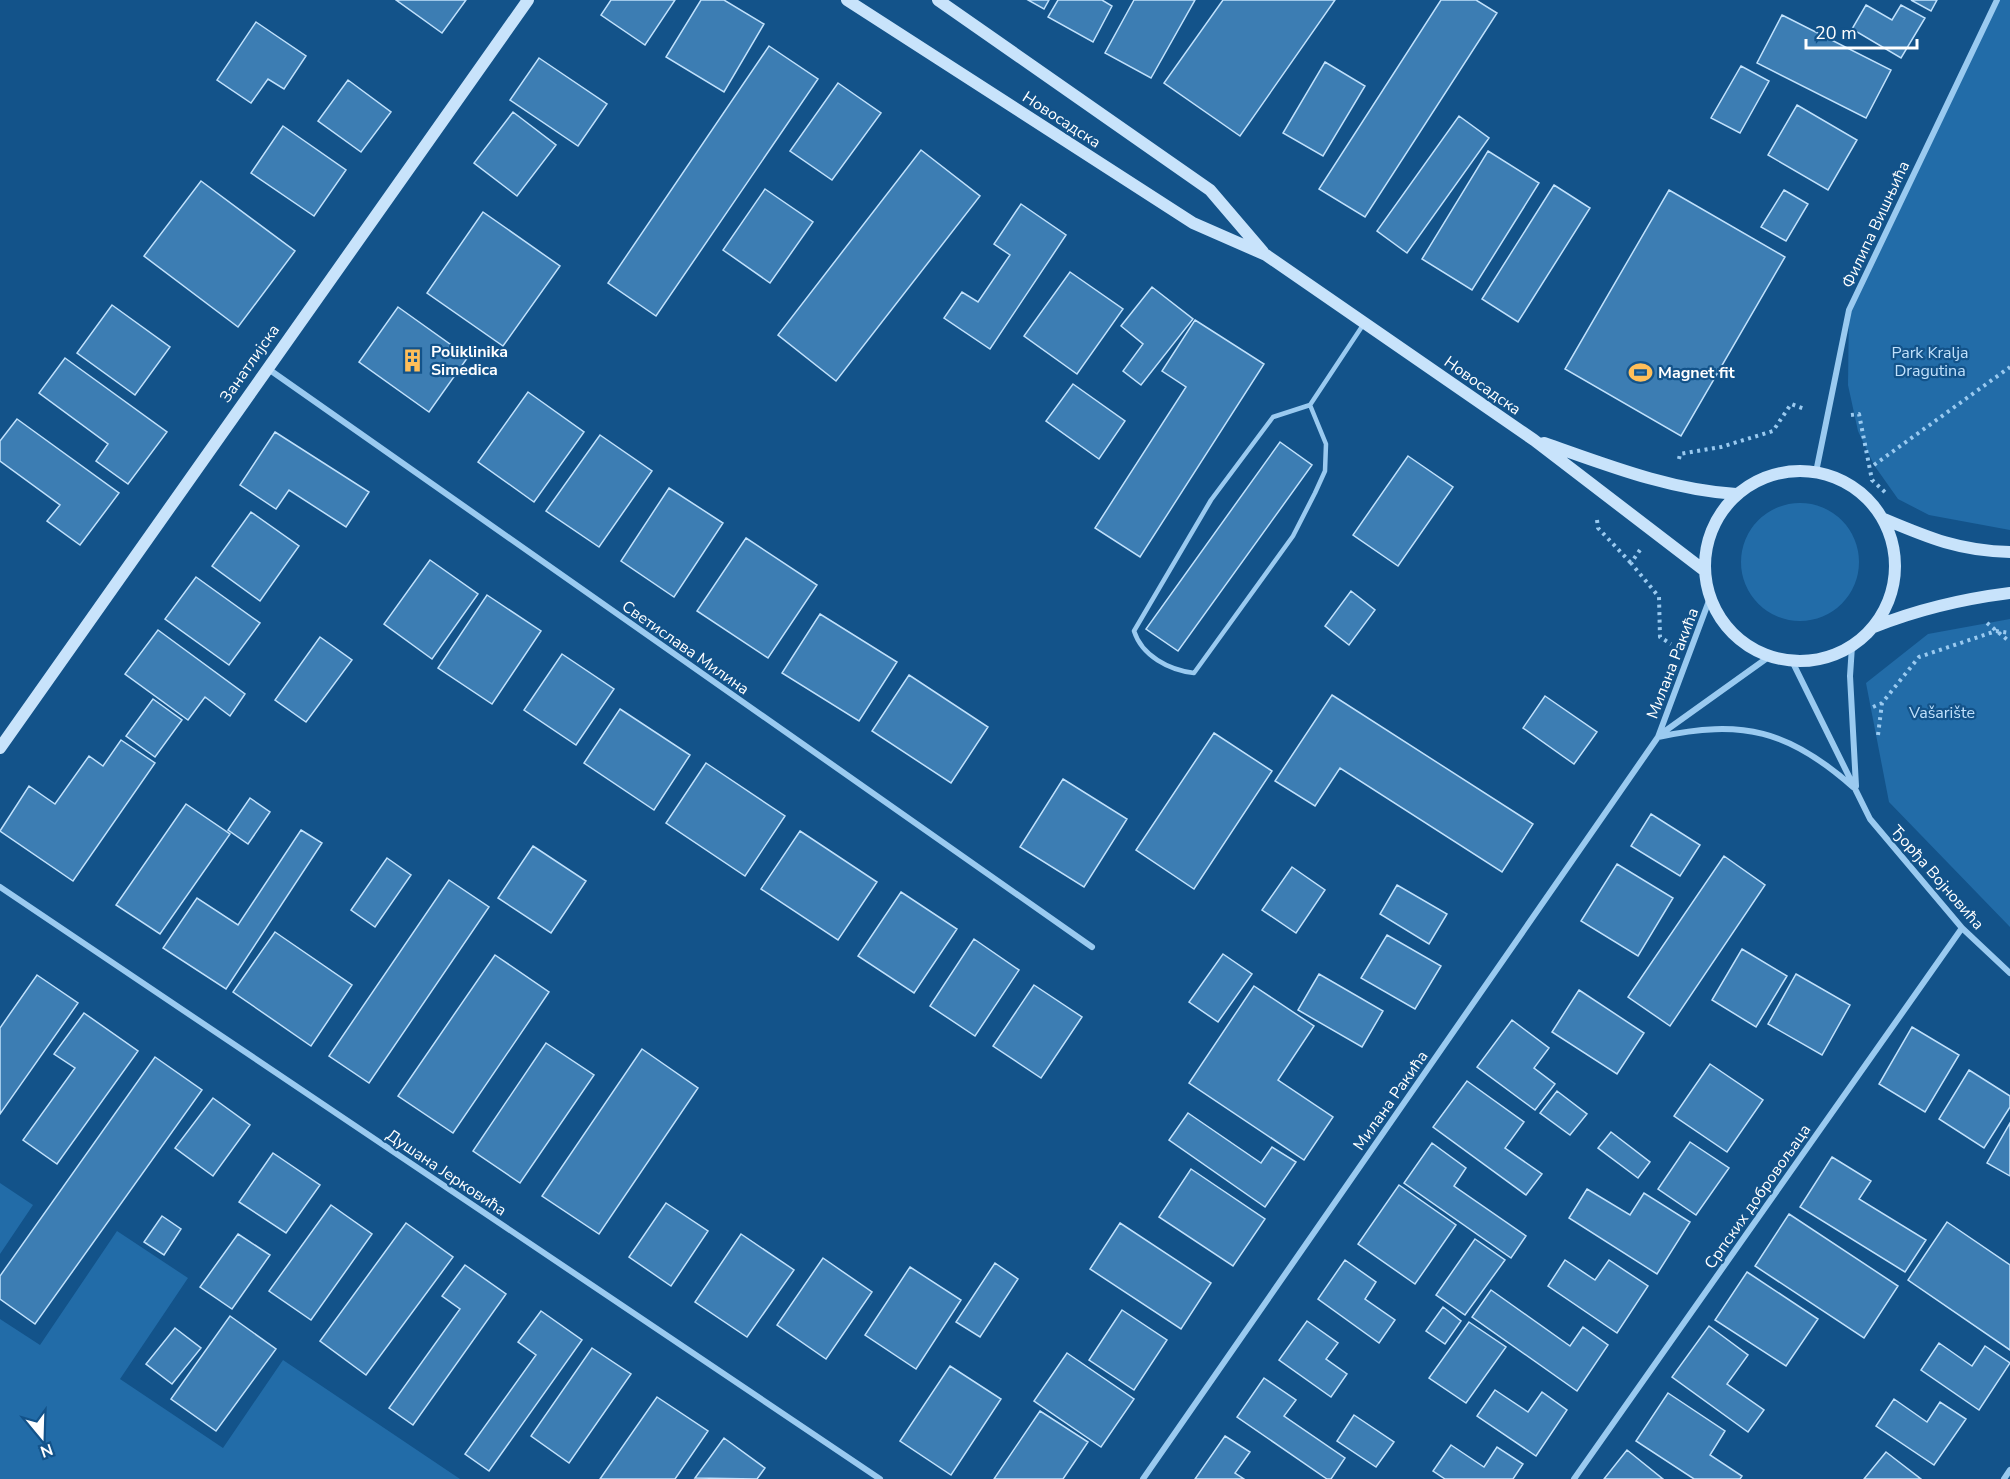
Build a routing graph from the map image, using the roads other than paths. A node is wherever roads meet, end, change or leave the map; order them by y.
1 (528, 0) edge
2 (847, 0) edge
3 (938, 0) edge
4 (1997, 0) edge
5 (1266, 255) junction
6 (1364, 322) junction
7 (266, 368) junction
8 (1310, 405) junction
9 (1534, 440) junction
10 (1816, 472) junction
11 (1736, 494) junction
12 (1884, 519) junction
13 (2010, 552) edge
14 (1705, 571) junction
15 (2010, 593) edge
16 (1710, 598) junction
17 (1874, 627) junction
18 (1852, 646) junction
19 (1770, 656) junction
20 (1792, 661) junction
21 (1658, 736) junction
22 (0, 748) edge
23 (1856, 790) junction
24 (0, 887) edge
25 (1962, 928) junction
26 (1092, 947) dead end
27 (2010, 973) edge
28 (2010, 1470) edge
29 (880, 1479) edge
30 (1143, 1479) edge
31 (1574, 1479) edge
32 (2004, 1479) edge

1 - 7 main road, Занатлијска
2 - 5 main road, Новосадска
3 - 5 main road, Новосадска
4 - 10 street, Филипа Вишњића
5 - 6 main road, Новосадска
6 - 8 lane
6 - 9 main road, Новосадска
7 - 22 main road, Занатлијска
7 - 26 street, Светислава Милина
8 - 8 lane
9 - 11 main road, Новосадска
9 - 14 main road, Новосадска
10 - 11 main road
10 - 12 main road
11 - 14 main road
12 - 13 main road
12 - 17 main road
14 - 16 main road
15 - 17 main road
16 - 19 main road
16 - 21 street, Милана Ракића
17 - 18 main road
18 - 20 main road
18 - 23 street, Ђорђа Војновића
19 - 20 main road
19 - 21 street, Милана Ракића
20 - 23 street, Ђорђа Војновића
21 - 23 street, Милана Ракића
21 - 30 street, Милана Ракића
23 - 25 street, Ђорђа Војновића
24 - 29 street, Душана Јерковића
25 - 27 street, Ђорђа Војновића
25 - 31 street, Српских добровољаца
28 - 32 street

